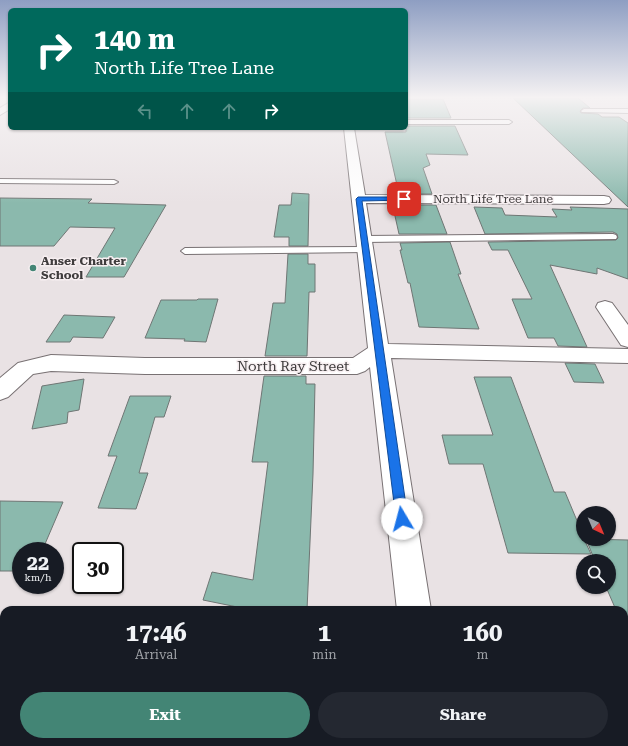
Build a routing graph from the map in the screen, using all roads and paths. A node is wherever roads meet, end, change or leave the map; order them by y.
1 (350, 133) edge
2 (0, 181) edge
3 (114, 182) dead end
4 (358, 199) junction
5 (604, 200) dead end
6 (613, 237) dead end
7 (364, 244) junction
8 (185, 251) dead end
9 (605, 307) dead end
10 (628, 340) edge
11 (379, 351) junction
12 (628, 356) edge
13 (0, 391) edge
14 (413, 606) edge

1 - 4 street
2 - 3 lane
4 - 5 street, North Life Tree Lane
4 - 7 street
6 - 7 lane
7 - 8 lane
7 - 11 street
9 - 10 street
11 - 12 street
11 - 13 street, North Ray Street
11 - 14 street

